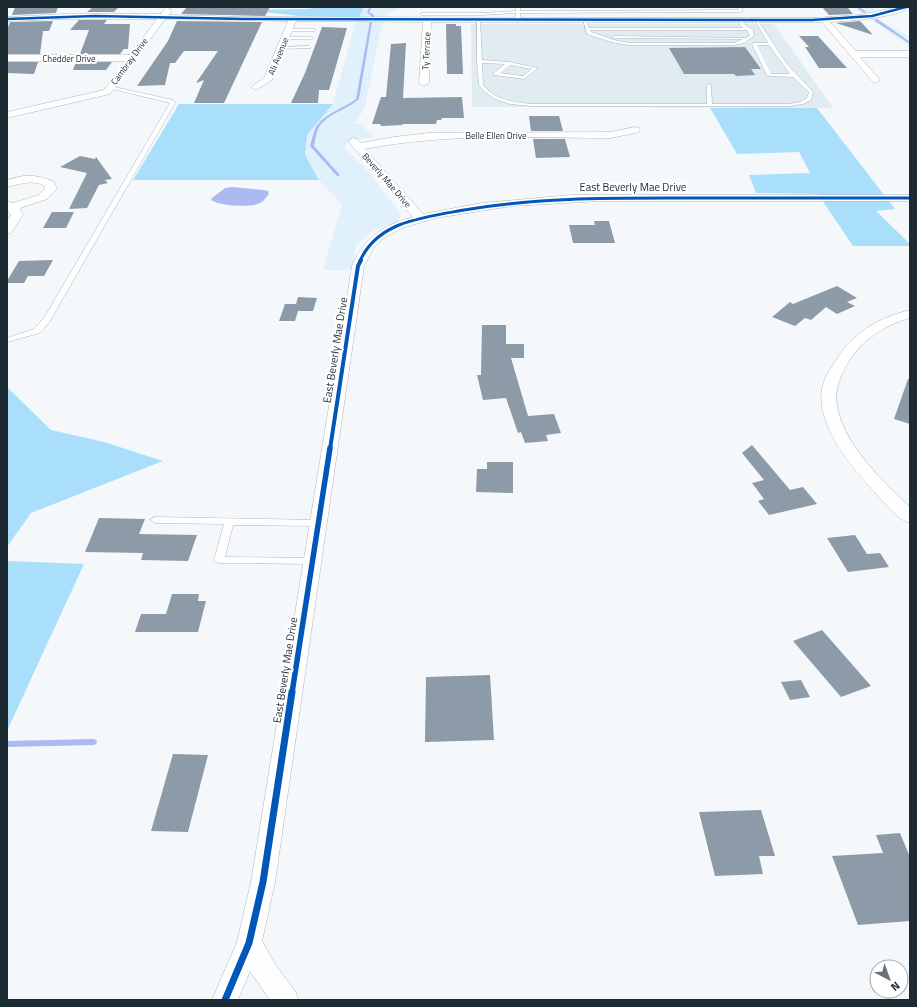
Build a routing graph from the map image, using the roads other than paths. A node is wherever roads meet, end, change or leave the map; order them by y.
1 (171, 7) edge
2 (738, 7) edge
3 (906, 7) edge
4 (806, 11) dead end
5 (518, 13) edge
6 (424, 16) junction
7 (163, 17) junction
8 (7, 19) edge
9 (293, 19) junction
10 (478, 19) junction
11 (584, 20) junction
12 (741, 20) junction
13 (757, 20) junction
14 (812, 20) junction
15 (824, 20) junction
16 (588, 29) junction
17 (749, 29) junction
18 (288, 30) junction
19 (314, 30) dead end
20 (285, 38) junction
21 (311, 38) dead end
22 (772, 44) junction
23 (310, 47) dead end
24 (281, 48) junction
25 (854, 54) junction
26 (910, 54) edge
27 (7, 58) edge
28 (131, 58) junction
29 (480, 61) junction
30 (509, 63) junction
31 (794, 76) junction
32 (876, 80) dead end
33 (424, 83) dead end
34 (709, 85) dead end
35 (256, 87) dead end
36 (110, 88) junction
37 (710, 105) junction
38 (7, 115) edge
39 (635, 130) dead end
40 (355, 144) joint
41 (7, 184) edge
42 (910, 198) edge
43 (10, 205) edge
44 (420, 218) junction
45 (7, 230) edge
46 (910, 314) edge
47 (7, 340) edge
48 (910, 517) edge
49 (155, 520) dead end
50 (229, 522) junction
51 (318, 523) junction
52 (313, 561) junction
53 (249, 943) junction
54 (225, 1000) edge
55 (286, 1000) edge

1 - 7 street, Cambray Drive
2 - 5 lane
3 - 15 street
4 - 14 street
5 - 6 lane
5 - 10 street
5 - 11 street
6 - 9 street
6 - 10 street
6 - 33 street, Ty Terrace
7 - 8 street
7 - 9 street
7 - 28 street, Cambray Drive
9 - 18 street, Ali Avenue
10 - 29 lane
11 - 12 street
11 - 16 lane
12 - 13 street
12 - 17 lane
13 - 14 street
13 - 22 lane
14 - 15 street
15 - 25 street
16 - 17 lane
16 - 17 lane
18 - 19 lane
18 - 20 street, Ali Avenue
20 - 21 lane
20 - 24 street, Ali Avenue
22 - 31 lane
22 - 31 lane
23 - 24 lane
24 - 35 street, Ali Avenue
25 - 26 street
25 - 32 street
27 - 28 street, Chedder Drive
28 - 36 street, Cambray Drive
29 - 30 lane
29 - 37 lane
30 - 30 lane
31 - 37 lane
34 - 37 lane
36 - 38 street, Cambray Drive
36 - 47 lane
39 - 40 street, Belle Ellen Drive
40 - 44 street, Beverly Mae Drive
41 - 43 street
42 - 44 street, East Beverly Mae Drive
43 - 45 street
44 - 51 street, East Beverly Mae Drive
46 - 48 street
49 - 50 lane
50 - 51 lane
50 - 52 lane
51 - 52 street, East Beverly Mae Drive
52 - 53 street, East Beverly Mae Drive
53 - 54 street, East Beverly Mae Drive
53 - 55 street

